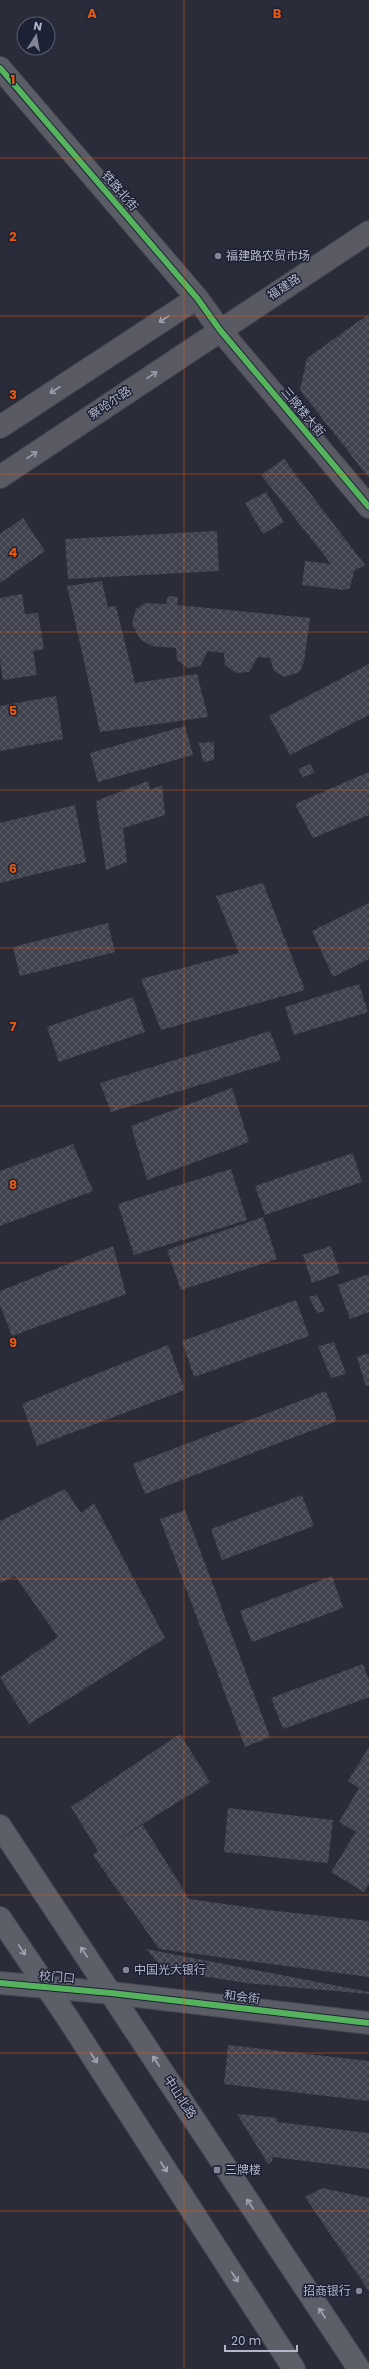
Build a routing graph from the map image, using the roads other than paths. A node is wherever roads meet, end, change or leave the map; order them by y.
1 (0, 68) edge
2 (369, 232) edge
3 (197, 298) junction
4 (220, 330) junction
5 (0, 427) edge
6 (0, 477) edge
7 (369, 507) edge
8 (0, 1826) edge
9 (0, 1918) edge
10 (0, 1983) edge
11 (47, 1988) junction
12 (112, 1993) junction
13 (369, 2023) edge
14 (294, 2369) edge
15 (359, 2369) edge

1 - 3 street, 铁路北街
2 - 4 main road, 福建路
3 - 4 main road, 铁路北街
3 -> 5 main road
6 -> 4 main road, 察哈尔路
4 - 7 main road, 三牌楼大街
12 -> 8 main road, 中山北路
9 -> 11 main road
10 - 11 street, 校门口
11 - 12 street, 校门口
11 -> 14 main road
12 - 13 street, 和会街
15 -> 12 main road, 中山北路

